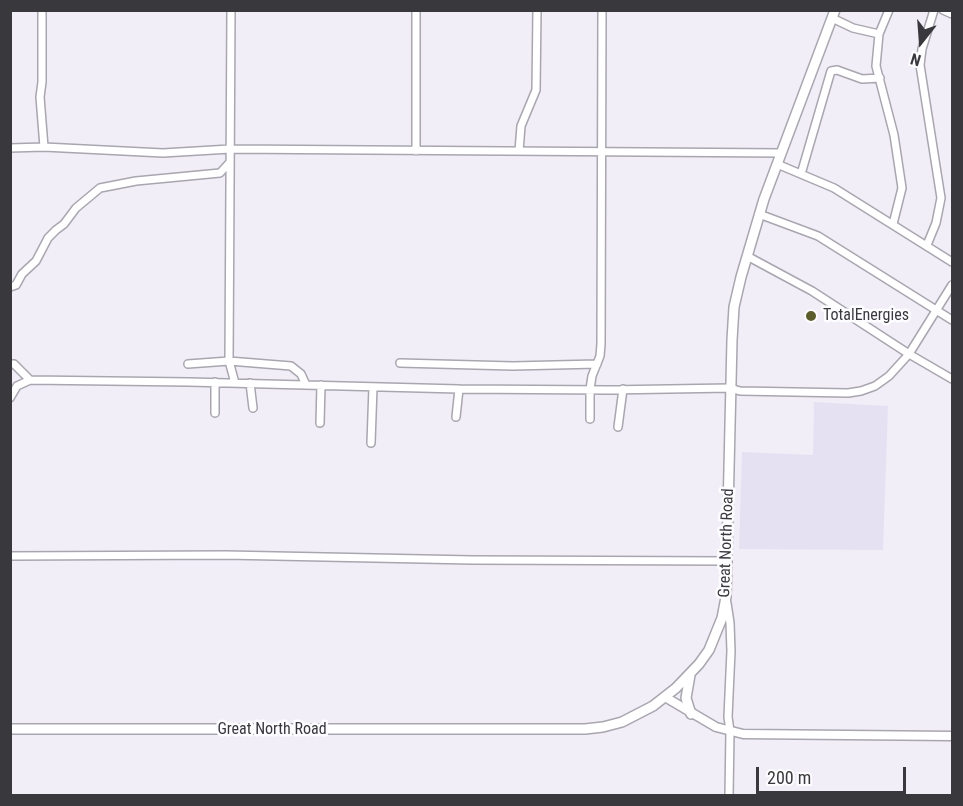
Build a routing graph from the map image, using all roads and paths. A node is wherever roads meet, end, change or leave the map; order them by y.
1 (42, 10) edge
2 (231, 10) edge
3 (416, 10) edge
4 (537, 10) edge
5 (602, 10) edge
6 (889, 10) edge
7 (934, 10) edge
8 (944, 10) edge
9 (834, 14) edge
10 (952, 14) edge
11 (879, 34) junction
12 (879, 78) junction
13 (44, 147) junction
14 (10, 148) edge
15 (230, 149) junction
16 (416, 151) junction
17 (519, 151) junction
18 (602, 151) junction
19 (781, 153) junction
20 (230, 162) junction
21 (777, 164) junction
22 (801, 174) junction
23 (759, 214) junction
24 (892, 224) junction
25 (927, 245) junction
26 (747, 256) junction
27 (952, 262) edge
28 (952, 285) edge
29 (10, 287) edge
30 (937, 310) junction
31 (952, 320) edge
32 (909, 354) junction
33 (229, 361) junction
34 (400, 363) dead end
35 (10, 364) edge
36 (188, 364) dead end
37 (597, 364) junction
38 (952, 379) edge
39 (30, 380) junction
40 (215, 382) junction
41 (235, 383) junction
42 (250, 383) junction
43 (306, 385) junction
44 (321, 385) junction
45 (373, 387) junction
46 (730, 388) junction
47 (459, 389) junction
48 (590, 389) junction
49 (623, 389) junction
50 (10, 398) edge
51 (253, 408) dead end
52 (215, 413) dead end
53 (456, 417) dead end
54 (590, 419) dead end
55 (320, 423) dead end
56 (618, 427) dead end
57 (371, 443) dead end
58 (10, 556) edge
59 (728, 561) junction
60 (726, 597) junction
61 (690, 675) junction
62 (665, 697) junction
63 (691, 714) junction
64 (10, 729) edge
65 (730, 731) junction
66 (952, 736) edge
67 (729, 795) edge

1 - 13 street
2 - 15 street
3 - 16 street
4 - 17 street
5 - 18 street
6 - 11 street
7 - 25 street
8 - 10 street
9 - 11 street
9 - 19 highway, Great North Road
11 - 12 street
12 - 22 street
12 - 24 street
13 - 14 street
13 - 15 street
15 - 16 street
15 - 20 street
16 - 17 street
17 - 18 street
18 - 19 street
18 - 37 street
19 - 21 highway, Great North Road
20 - 29 street
20 - 33 street
21 - 22 street
21 - 23 highway, Great North Road
22 - 24 street
23 - 26 highway, Great North Road
23 - 30 street
24 - 25 street
25 - 27 street
26 - 32 street
26 - 46 highway, Great North Road
28 - 30 street
30 - 31 street
30 - 32 street
32 - 38 street
32 - 46 street
33 - 36 street
33 - 41 street
33 - 43 street
34 - 37 street
35 - 39 street
37 - 48 street
39 - 40 street
39 - 50 street
40 - 41 street
40 - 52 street
41 - 42 street
42 - 43 street
42 - 51 street
43 - 44 street
44 - 45 street
44 - 55 street
45 - 47 street
45 - 57 street
46 - 49 street
46 - 59 highway, Great North Road
47 - 48 street
47 - 53 street
48 - 49 street
48 - 54 street
49 - 56 street
58 - 59 street
59 - 60 highway, Great North Road
60 - 61 highway, Great North Road
60 - 65 street
61 - 62 highway, Great North Road
61 - 63 highway
62 - 63 main road
62 - 64 highway, Great North Road
63 - 65 main road
65 - 66 main road
65 - 67 street

